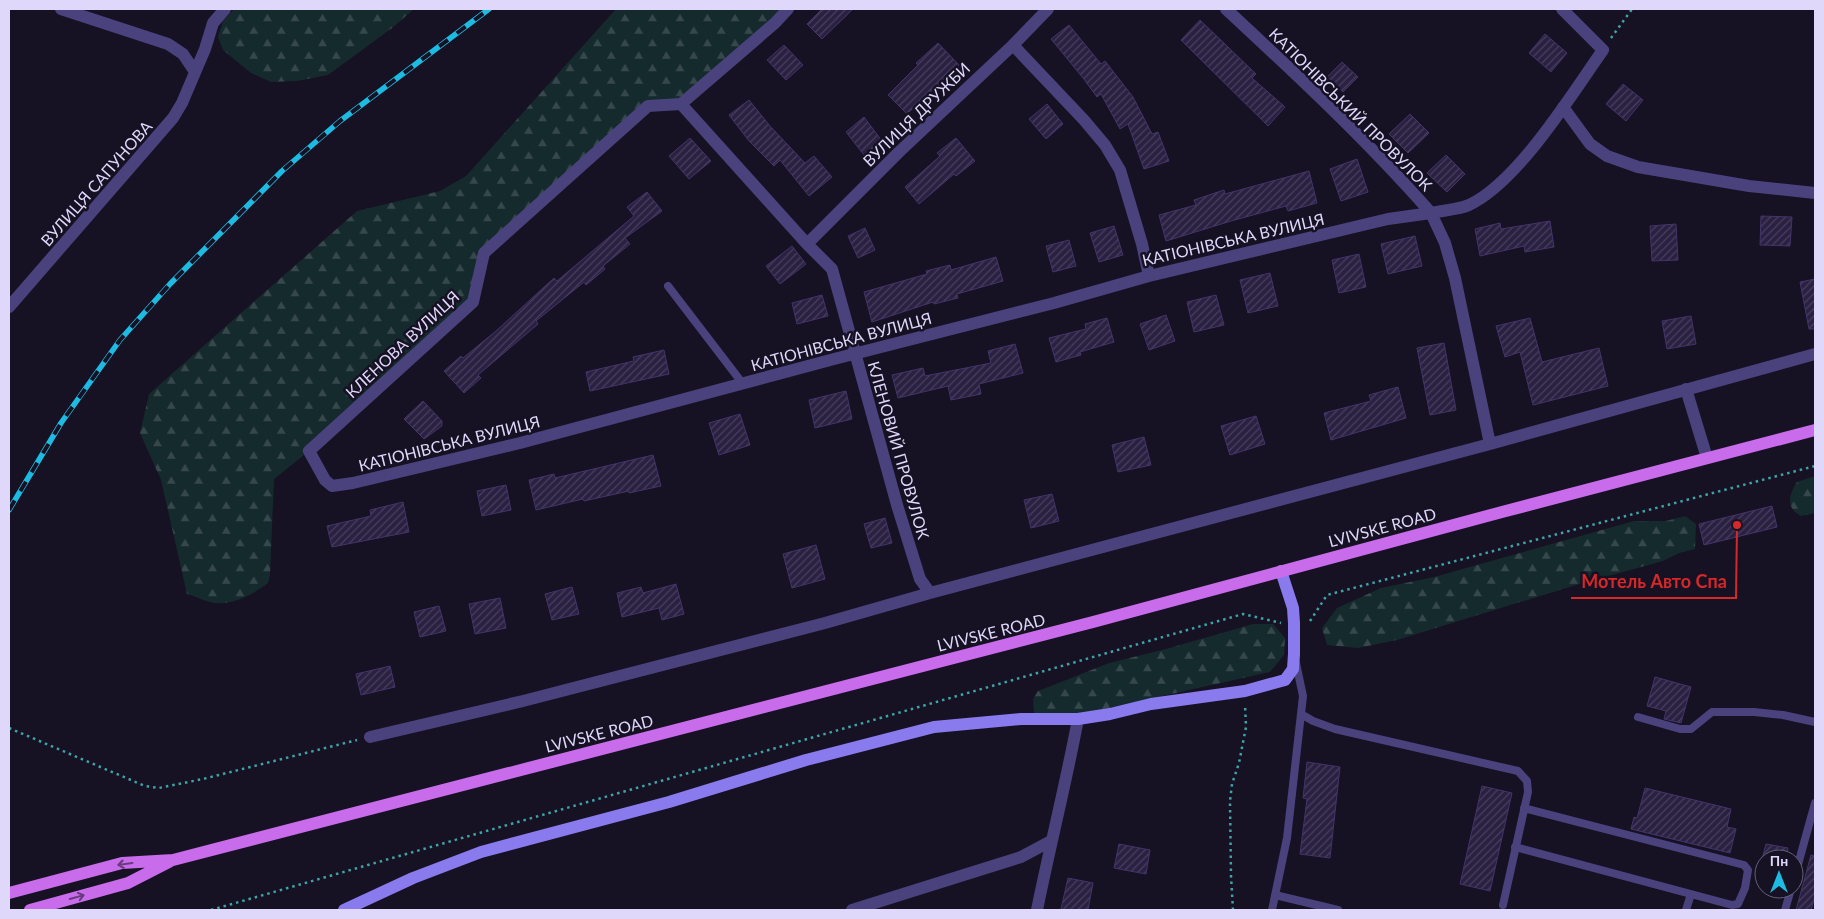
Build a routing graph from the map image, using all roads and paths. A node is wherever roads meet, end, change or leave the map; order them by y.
1 (61, 9) edge
2 (225, 9) edge
3 (788, 9) edge
4 (1048, 9) edge
5 (1226, 9) edge
6 (1562, 9) edge
7 (1632, 9) edge
8 (1013, 44) junction
9 (1603, 50) junction
10 (194, 72) junction
11 (681, 104) junction
12 (1563, 107) junction
13 (1815, 193) edge
14 (1431, 213) junction
15 (806, 244) junction
16 (1149, 276) junction
17 (668, 286) dead end
18 (9, 307) edge
19 (855, 354) junction
20 (1815, 354) edge
21 (743, 384) junction
22 (1686, 389) junction
23 (1815, 430) edge
24 (1490, 444) junction
25 (1707, 458) junction
26 (1815, 466) edge
27 (353, 483) joint
28 (1282, 571) junction
29 (930, 593) junction
30 (1310, 621) dead end
31 (1285, 624) dead end
32 (1294, 654) junction
33 (1285, 680) junction
34 (1245, 691) junction
35 (1303, 691) junction
36 (1301, 714) junction
37 (1638, 717) dead end
38 (1078, 719) junction
39 (1815, 722) edge
40 (9, 728) edge
41 (370, 737) joint
42 (1815, 803) edge
43 (1524, 808) junction
44 (1051, 841) junction
45 (1515, 847) junction
46 (1802, 849) edge
47 (173, 860) junction
48 (9, 893) edge
49 (1691, 894) junction
50 (1275, 895) junction
51 (1502, 905) dead end
52 (30, 910) edge
53 (211, 910) edge
54 (344, 910) edge
55 (852, 910) edge
56 (1037, 910) edge
57 (1233, 910) edge
58 (1272, 910) edge
59 (1338, 910) edge
60 (1686, 910) edge

1 - 10 street
2 - 10 street, ВУЛИЦЯ САПУНОВА
3 - 11 street
4 - 8 street, ВУЛИЦЯ ДРУЖБИ
5 - 14 street, КАТІОНІВСЬКИЙ ПРОВУЛОК
6 - 9 street
7 - 9 path
8 - 15 street, ВУЛИЦЯ ДРУЖБИ
8 - 16 street
9 - 12 street, КАТІОНІВСЬКА ВУЛИЦЯ
10 - 18 street, ВУЛИЦЯ САПУНОВА
11 - 15 street, КЛЕНОВИЙ ПРОВУЛОК
11 - 27 street, КЛЕНОВА ВУЛИЦЯ
12 - 13 street
12 - 14 street, КАТІОНІВСЬКА ВУЛИЦЯ
14 - 16 street, КАТІОНІВСЬКА ВУЛИЦЯ
14 - 24 street, КАТІОНІВСЬКИЙ ПРОВУЛОК
15 - 19 street, КЛЕНОВИЙ ПРОВУЛОК
16 - 19 street, КАТІОНІВСЬКА ВУЛИЦЯ
17 - 21 lane
19 - 21 street, КАТІОНІВСЬКА ВУЛИЦЯ
19 - 29 street, КЛЕНОВИЙ ПРОВУЛОК
20 - 22 street
21 - 27 street, КАТІОНІВСЬКА ВУЛИЦЯ
22 - 24 street
22 - 25 street
23 - 25 main road, LVIVSKE ROAD
24 - 29 street
25 - 28 main road, LVIVSKE ROAD
26 - 30 path
28 - 32 street
28 - 47 main road, LVIVSKE ROAD
29 - 41 street
31 - 53 path
32 - 33 street
32 - 35 lane
33 - 34 street
33 - 35 lane
34 - 38 street
34 - 57 path
35 - 36 lane
36 - 43 lane
36 - 50 lane
37 - 39 lane
38 - 44 street
38 - 54 street
40 - 41 path
42 - 46 lane
43 - 45 lane
43 - 49 lane
44 - 55 street
44 - 56 street
45 - 49 lane
45 - 51 lane
47 -> 48 main road, LVIVSKE ROAD
52 -> 47 main road, LVIVSKE ROAD
49 - 60 lane
50 - 58 lane
50 - 59 lane

